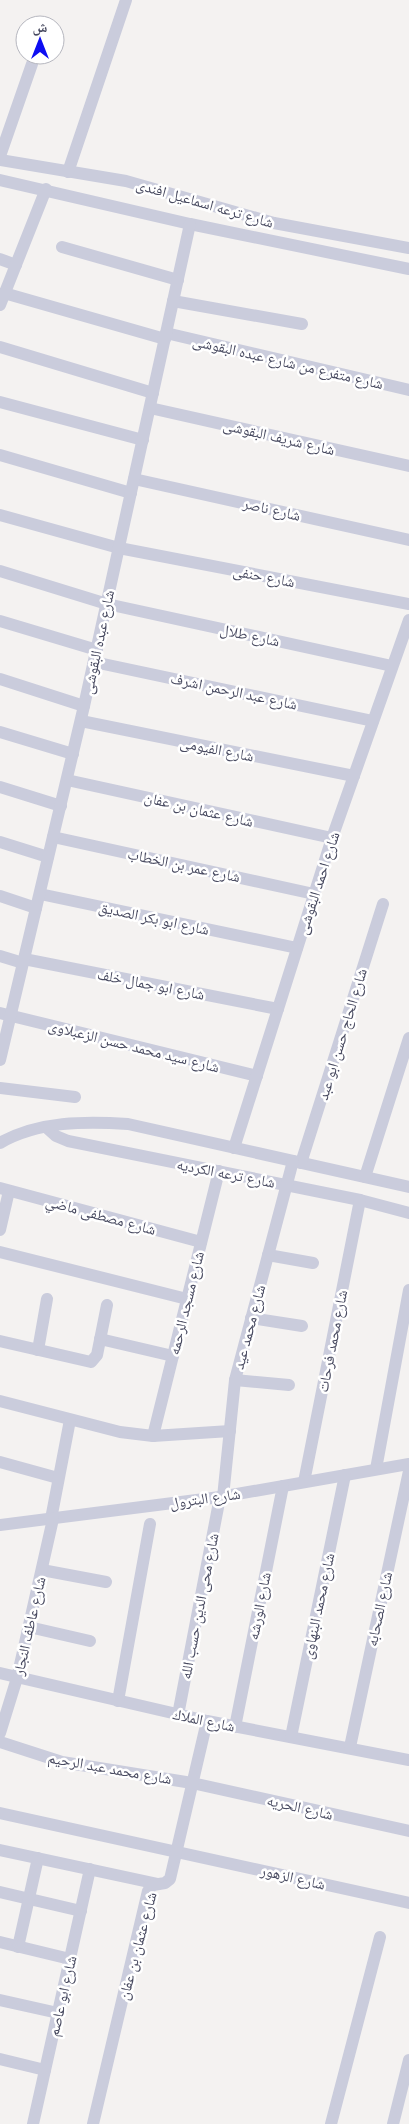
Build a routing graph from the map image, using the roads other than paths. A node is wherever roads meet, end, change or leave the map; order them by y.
1 (126, 0) edge
2 (32, 65) edge
3 (0, 158) edge
4 (68, 172) junction
5 (0, 180) edge
6 (46, 189) junction
7 (190, 224) junction
8 (62, 246) dead end
9 (409, 248) edge
10 (0, 259) edge
11 (16, 265) junction
12 (409, 269) edge
13 (178, 280) junction
14 (2, 299) edge
15 (174, 301) junction
16 (302, 324) dead end
17 (166, 336) junction
18 (0, 346) edge
19 (409, 390) edge
20 (153, 393) junction
21 (0, 402) edge
22 (150, 408) junction
23 (143, 440) junction
24 (0, 455) edge
25 (409, 466) edge
26 (134, 478) junction
27 (131, 493) junction
28 (0, 515) edge
29 (409, 540) edge
30 (119, 548) junction
31 (0, 571) edge
32 (107, 604) junction
33 (409, 604) edge
34 (409, 620) edge
35 (0, 621) edge
36 (95, 656) junction
37 (392, 666) junction
38 (0, 679) edge
39 (84, 706) junction
40 (81, 721) junction
41 (373, 721) junction
42 (0, 732) edge
43 (73, 754) junction
44 (354, 776) junction
45 (67, 780) junction
46 (0, 787) edge
47 (61, 806) junction
48 (53, 837) junction
49 (332, 838) junction
50 (0, 842) edge
51 (48, 857) junction
52 (40, 894) junction
53 (314, 894) junction
54 (0, 896) edge
55 (383, 904) dead end
56 (36, 908) junction
57 (297, 948) junction
58 (0, 956) edge
59 (23, 961) junction
60 (278, 1009) junction
61 (5, 1014) edge
62 (409, 1038) edge
63 (0, 1060) edge
64 (257, 1076) junction
65 (0, 1088) edge
66 (74, 1097) dead end
67 (46, 1127) junction
68 (0, 1143) edge
69 (234, 1148) junction
70 (297, 1162) junction
71 (219, 1171) junction
72 (365, 1177) junction
73 (287, 1185) junction
74 (409, 1187) edge
75 (4, 1190) edge
76 (360, 1200) junction
77 (409, 1213) edge
78 (0, 1230) edge
79 (201, 1242) junction
80 (0, 1252) edge
81 (268, 1255) junction
82 (313, 1263) dead end
83 (409, 1290) edge
84 (47, 1299) dead end
85 (187, 1300) junction
86 (107, 1305) dead end
87 (252, 1318) junction
88 (302, 1326) dead end
89 (100, 1339) junction
90 (0, 1341) edge
91 (38, 1350) junction
92 (173, 1356) junction
93 (235, 1380) junction
94 (289, 1385) dead end
95 (0, 1401) edge
96 (70, 1420) junction
97 (230, 1431) junction
98 (153, 1436) junction
99 (0, 1462) edge
100 (409, 1464) edge
101 (376, 1469) junction
102 (409, 1471) edge
103 (345, 1475) junction
104 (58, 1478) junction
105 (304, 1482) junction
106 (283, 1486) junction
107 (222, 1497) junction
108 (52, 1519) junction
109 (150, 1524) dead end
110 (0, 1525) edge
111 (42, 1570) junction
112 (106, 1582) dead end
113 (29, 1627) junction
114 (90, 1641) dead end
115 (0, 1673) edge
116 (17, 1678) junction
117 (118, 1701) junction
118 (178, 1715) junction
119 (207, 1722) junction
120 (235, 1727) junction
121 (0, 1733) edge
122 (291, 1737) junction
123 (0, 1742) edge
124 (350, 1748) junction
125 (409, 1758) edge
126 (192, 1783) junction
127 (0, 1813) edge
128 (409, 1831) edge
129 (0, 1850) edge
130 (176, 1852) junction
131 (38, 1858) junction
132 (90, 1869) junction
133 (158, 1884) junction
134 (0, 1892) edge
135 (29, 1899) junction
136 (409, 1903) edge
137 (81, 1911) junction
138 (380, 1937) dead end
139 (0, 1942) edge
140 (18, 1947) junction
141 (70, 1959) junction
142 (0, 2000) edge
143 (58, 2013) junction
144 (0, 2059) edge
145 (409, 2060) edge
146 (45, 2070) junction
147 (33, 2124) edge
148 (93, 2124) edge
149 (331, 2124) edge
150 (393, 2124) edge

1 - 4 street
2 - 3 street
3 - 4 street, شارع ترعه اسماعيل افندى
4 - 9 street, شارع ترعه اسماعيل افندى
5 - 6 street, شارع ترعه اسماعيل افندى
6 - 7 street, شارع ترعه اسماعيل افندى
6 - 11 street
7 - 12 street, شارع ترعه اسماعيل افندى
7 - 13 street, شارع عبده البقوشى
8 - 13 street
10 - 11 street
11 - 14 street
13 - 15 street, شارع عبده البقوشى
14 - 17 street, شارع متفرع من شارع عبده البقوشى
15 - 16 street
15 - 17 street, شارع عبده البقوشى
17 - 19 street, شارع متفرع من شارع عبده البقوشى
17 - 20 street, شارع عبده البقوشى
18 - 20 street
20 - 22 street, شارع عبده البقوشى
21 - 23 street
22 - 23 street, شارع عبده البقوشى
22 - 25 street, شارع شريف البقوشى
23 - 26 street, شارع عبده البقوشى
24 - 27 street
26 - 27 street, شارع عبده البقوشى
26 - 29 street, شارع ناصر
27 - 30 street, شارع عبده البقوشى
28 - 30 street, شارع حنفى
30 - 32 street, شارع عبده البقوشى
30 - 33 street, شارع حنفى
31 - 32 street, شارع طلال
32 - 36 street, شارع عبده البقوشى
32 - 37 street, شارع طلال
34 - 37 street, شارع احمد البقوشى
35 - 36 street, شارع عبد الرحمن اشرف
36 - 39 street, شارع عبده البقوشى
36 - 41 street, شارع عبد الرحمن اشرف
37 - 41 street, شارع احمد البقوشى
38 - 39 street
39 - 40 street, شارع عبده البقوشى
40 - 43 street, شارع عبده البقوشى
40 - 44 street, شارع الفيومى
41 - 44 street, شارع احمد البقوشى
42 - 43 street
43 - 45 street, شارع عبده البقوشى
44 - 49 street, شارع احمد البقوشى
45 - 47 street, شارع عبده البقوشى
45 - 49 street, شارع عثمان بن عفان
46 - 47 street
47 - 48 street, شارع عبده البقوشى
48 - 51 street, شارع عبده البقوشى
48 - 53 street, شارع عمر بن الخطاب
49 - 53 street, شارع احمد البقوشى
50 - 51 street
51 - 52 street, شارع عبده البقوشى
52 - 56 street, شارع عبده البقوشى
52 - 57 street, شارع ابو بكر الصديق
53 - 57 street, شارع احمد البقوشى
54 - 56 street
55 - 70 street, شارع الحاج حسن ابو عبد
56 - 59 street, شارع عبده البقوشى
57 - 60 street, شارع احمد البقوشى
58 - 59 street, شارع ابو جمال خلف
59 - 60 street, شارع ابو جمال خلف
59 - 61 street, شارع عبده البقوشى
60 - 64 street, شارع احمد البقوشى
61 - 63 street, شارع عبده البقوشى
61 - 64 street, شارع سيد محمد حسن الزعبلاوى
62 - 72 street
64 - 69 street, شارع احمد البقوشى
65 - 66 street
67 - 68 street, شارع ترعه الكرديه
67 - 69 street, شارع ترعه الكرديه
67 - 71 street, شارع ترعه الكرديه
69 - 70 street, شارع ترعه الكرديه
70 - 72 street, شارع ترعه الكرديه
70 - 73 street, شارع محمد عيد
71 - 73 street, شارع ترعه الكرديه
71 - 79 street, شارع مسجد الرحمه
72 - 74 street, شارع ترعه الكرديه
73 - 76 street, شارع ترعه الكرديه
73 - 81 street, شارع محمد عيد
75 - 78 street
75 - 79 street, شارع مصطفى ماضي
76 - 77 street, شارع ترعه الكرديه
76 - 105 street, شارع محمد فرحات
79 - 85 street, شارع مسجد الرحمه
80 - 85 street
81 - 82 street
81 - 87 street, شارع محمد عيد
83 - 101 street
84 - 91 street
85 - 92 street, شارع مسجد الرحمه
86 - 89 street
87 - 88 street
87 - 93 street, شارع محمد عيد
89 - 91 street
89 - 92 street
90 - 91 street
92 - 98 street, شارع مسجد الرحمه
93 - 94 street
93 - 97 street, شارع محمد عيد
95 - 96 street
96 - 98 street
96 - 104 street, شارع عاطف النجار
97 - 98 street
97 - 107 street, شارع محمد عيد
99 - 104 street
100 - 101 street, شارع البترول
101 - 103 street, شارع البترول
102 - 124 street, شارع الصحابه
103 - 105 street, شارع البترول
103 - 122 street, شارع محمد البنهاوى
104 - 108 street, شارع عاطف النجار
105 - 106 street, شارع البترول
106 - 107 street, شارع البترول
106 - 120 street, شارع الورشه
107 - 108 street, شارع البترول
107 - 118 street, شارع محى الدين حسب الله
108 - 110 street, شارع البترول
108 - 111 street, شارع عاطف النجار
109 - 117 street
111 - 112 street
111 - 113 street, شارع عاطف النجار
113 - 114 street
113 - 116 street, شارع عاطف النجار
115 - 116 street, شارع الملاك
116 - 117 street, شارع الملاك
116 - 121 street, شارع عاطف النجار
117 - 118 street, شارع الملاك
118 - 119 street, شارع الملاك
119 - 120 street, شارع الملاك
119 - 126 street, شارع عثمان بن عفان
120 - 122 street, شارع الملاك
122 - 124 street, شارع الملاك
123 - 126 street, شارع محمد عبد الرحيم
124 - 125 street, شارع الملاك
126 - 128 street, شارع الحريه
126 - 130 street, شارع عثمان بن عفان
127 - 130 street, شارع الزهور
129 - 131 street
130 - 133 street, شارع عثمان بن عفان
130 - 136 street, شارع الزهور
131 - 132 street
131 - 135 street
132 - 133 street
132 - 137 street, شارع ابو عاصم
133 - 148 street, شارع عثمان بن عفان
134 - 135 street
135 - 137 street
135 - 140 street
137 - 141 street, شارع ابو عاصم
138 - 149 street
139 - 140 street
140 - 141 street
141 - 143 street, شارع ابو عاصم
142 - 143 street
143 - 146 street, شارع ابو عاصم
144 - 146 street
145 - 150 street
146 - 147 street, شارع ابو عاصم

